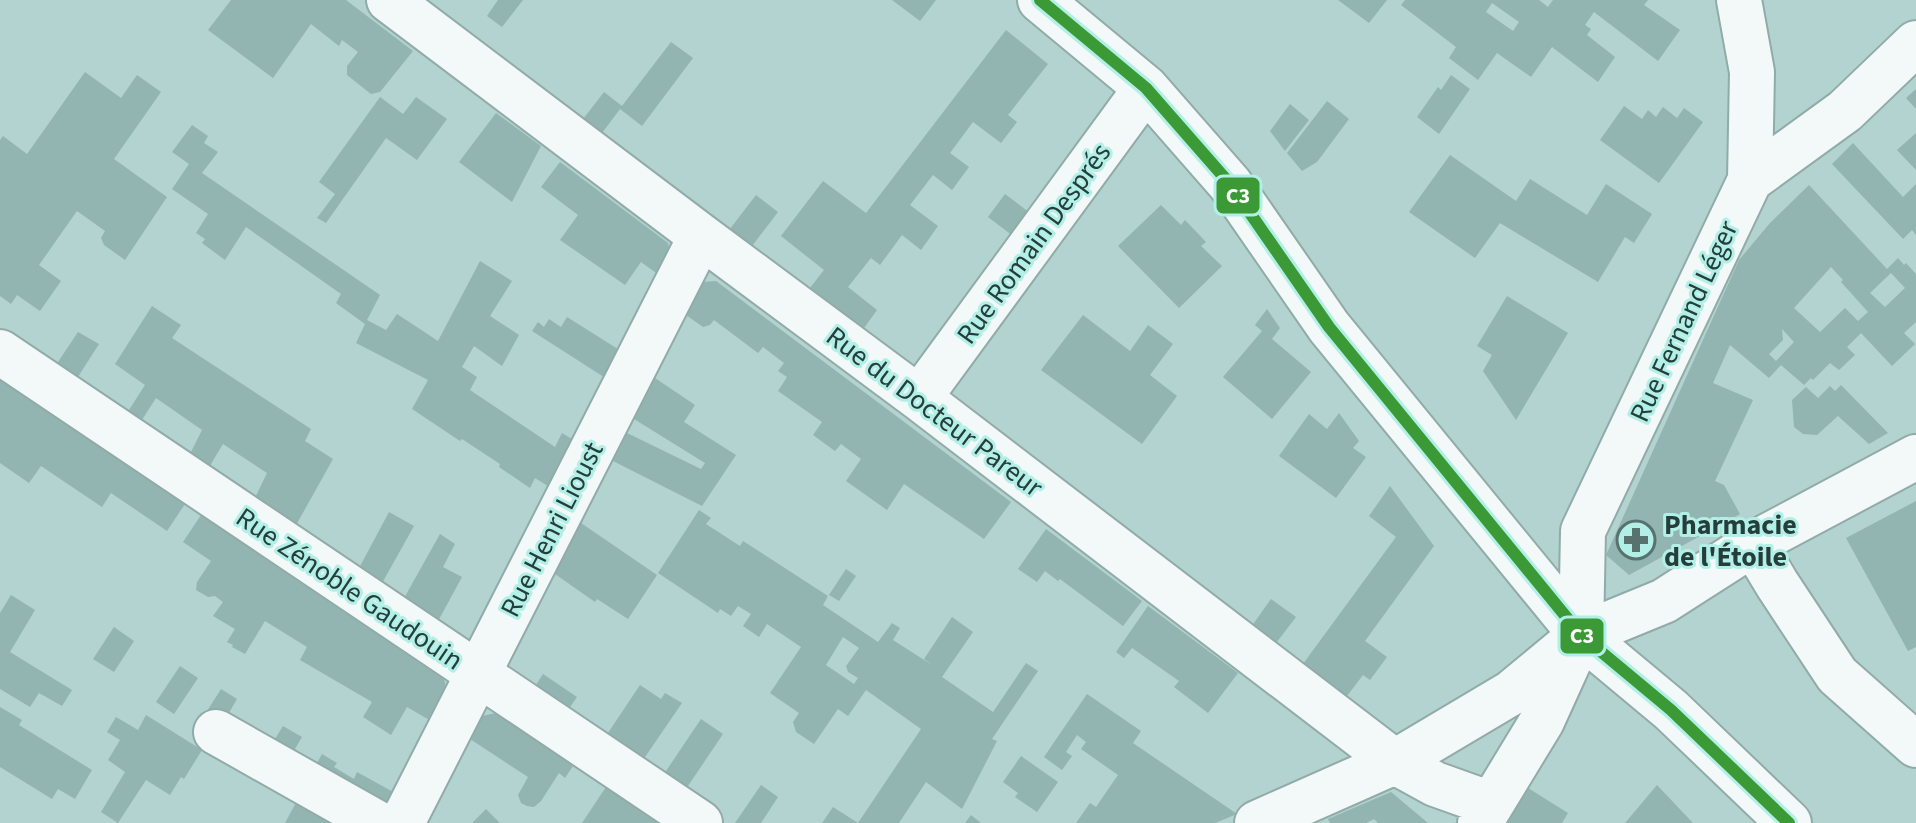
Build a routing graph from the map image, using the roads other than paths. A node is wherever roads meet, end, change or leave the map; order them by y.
1 (389, 0) edge
2 (1040, 0) edge
3 (1739, 0) edge
4 (1916, 43) edge
5 (1146, 88) junction
6 (1750, 180) junction
7 (701, 236) junction
8 (0, 352) edge
9 (919, 398) junction
10 (1916, 457) edge
11 (1753, 544) junction
12 (1581, 635) junction
13 (478, 674) junction
14 (216, 732) dead end
15 (1916, 745) edge
16 (1395, 762) junction
17 (1486, 813) edge
18 (377, 823) edge
19 (402, 823) edge
20 (700, 823) edge
21 (1257, 823) edge
22 (1789, 823) edge

1 - 7 street, Rue du Docteur Pareur
2 - 5 street
3 - 6 street, Rue Fernand Léger
4 - 6 street
5 - 9 street, Rue Romain Després
5 - 12 street
6 - 12 street, Rue Fernand Léger
7 - 9 street, Rue du Docteur Pareur
7 - 13 street, Rue Henri Lioust
8 - 13 street, Rue Zénoble Gaudouin
9 - 16 street, Rue du Docteur Pareur
10 - 11 street
11 - 12 street
11 - 15 street
12 - 16 street
12 - 17 street
12 - 22 street
13 - 19 street, Rue Henri Lioust
13 - 20 street, Rue Zénoble Gaudouin
14 - 18 street
16 - 17 street, Rue du Docteur Pareur
16 - 21 street

